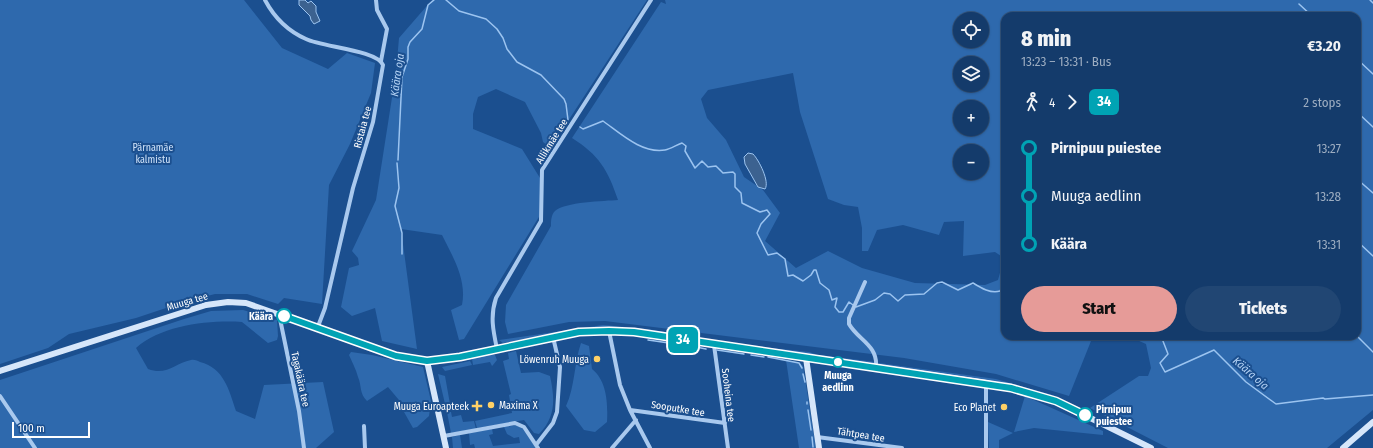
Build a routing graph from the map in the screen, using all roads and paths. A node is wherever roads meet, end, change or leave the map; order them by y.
1 (265, 0) edge
2 (376, 0) edge
3 (651, 0) edge
4 (381, 61) junction
5 (865, 282) dead end
6 (279, 314) junction
7 (317, 329) junction
8 (609, 331) junction
9 (553, 337) junction
10 (714, 345) junction
11 (497, 348) junction
12 (806, 358) junction
13 (427, 361) junction
14 (876, 367) junction
15 (0, 371) edge
16 (986, 383) junction
17 (0, 396) edge
18 (630, 410) junction
19 (636, 420) junction
20 (1373, 422) edge
21 (725, 423) junction
22 (364, 426) dead end
23 (444, 436) junction
24 (817, 436) junction
25 (537, 446) edge
26 (885, 447) edge
27 (35, 448) edge
28 (304, 448) edge
29 (365, 448) edge
30 (446, 448) edge
31 (612, 448) edge
32 (650, 448) edge
33 (728, 448) edge
34 (819, 448) edge
35 (902, 448) edge
36 (986, 448) edge
37 (1151, 448) edge
38 (1343, 448) edge

1 - 4 street
2 - 4 street, Ristaia tee
3 - 11 street, Allikmäe tee
4 - 7 street, Ristaia tee
5 - 14 street
6 - 7 main road, Muuga tee
6 - 15 main road, Muuga tee
6 - 28 street, Tagakäära tee
7 - 13 main road, Muuga tee
8 - 9 main road, Muuga tee
8 - 10 main road, Muuga tee
8 - 18 street
9 - 11 main road, Muuga tee
9 - 25 street
10 - 12 main road, Muuga tee
10 - 21 street, Sooheina tee
11 - 13 main road, Muuga tee
12 - 14 main road, Muuga tee
12 - 24 main road
13 - 23 main road
14 - 16 main road, Muuga tee
16 - 36 street
16 - 37 main road, Muuga tee
17 - 27 street
18 - 19 street
18 - 21 street, Sooputke tee
19 - 31 street
19 - 32 street
20 - 38 main road
21 - 33 street, Sooheina tee
22 - 29 street
23 - 25 street
23 - 30 main road
24 - 26 street, Tähtpea tee
24 - 34 main road
26 - 35 street, Tähtpea tee

